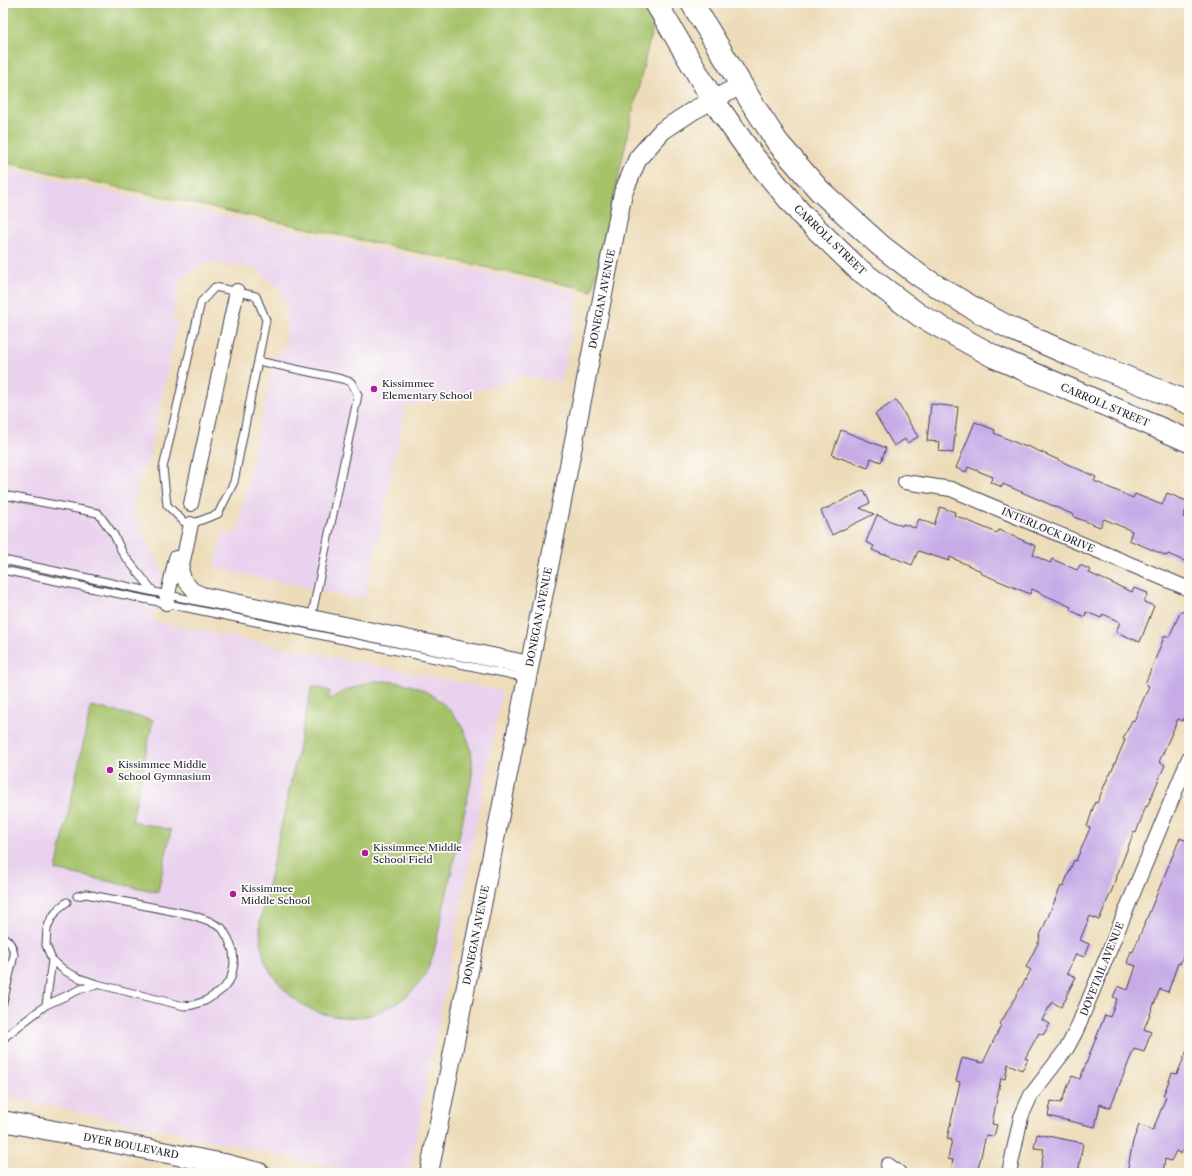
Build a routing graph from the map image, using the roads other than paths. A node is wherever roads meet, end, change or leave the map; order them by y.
1 (656, 3) edge
2 (692, 3) edge
3 (741, 85) junction
4 (713, 100) junction
5 (237, 292) junction
6 (258, 361) junction
7 (1189, 404) edge
8 (1189, 441) edge
9 (905, 482) dead end
10 (3, 495) edge
11 (191, 504) dead end
12 (188, 523) junction
13 (3, 560) edge
14 (3, 570) edge
15 (1189, 589) edge
16 (163, 597) junction
17 (311, 621) junction
18 (308, 633) junction
19 (528, 671) junction
20 (1189, 758) edge
21 (1184, 785) edge
22 (77, 896) dead end
23 (67, 902) dead end
24 (3, 937) edge
25 (52, 960) junction
26 (3, 963) edge
27 (11, 965) junction
28 (97, 984) junction
29 (3, 1002) edge
30 (46, 1005) junction
31 (3, 1040) edge
32 (3, 1120) edge
33 (259, 1173) edge
34 (429, 1173) edge
35 (1009, 1173) edge

1 - 4 main road, CARROLL STREET
2 - 3 main road
3 - 4 street, DONEGAN AVENUE
3 - 7 main road
4 - 8 main road, CARROLL STREET
4 - 19 street, DONEGAN AVENUE
5 - 6 lane
5 - 11 street
5 - 12 lane
6 - 12 lane
6 - 17 lane
9 - 15 street, INTERLOCK DRIVE
10 - 16 lane
12 - 16 street
12 - 17 street
13 - 16 lane
14 - 16 lane
16 - 17 lane
16 - 18 lane
17 - 18 lane
17 - 19 street
18 - 19 lane
19 - 34 street, DONEGAN AVENUE
20 - 21 street, DOVETAIL AVENUE
21 - 35 street, DOVETAIL AVENUE
22 - 28 lane
23 - 25 lane
24 - 27 lane
25 - 28 lane
25 - 30 lane
26 - 27 lane
27 - 29 lane
28 - 30 lane
30 - 31 lane
32 - 33 main road, DYER BOULEVARD

